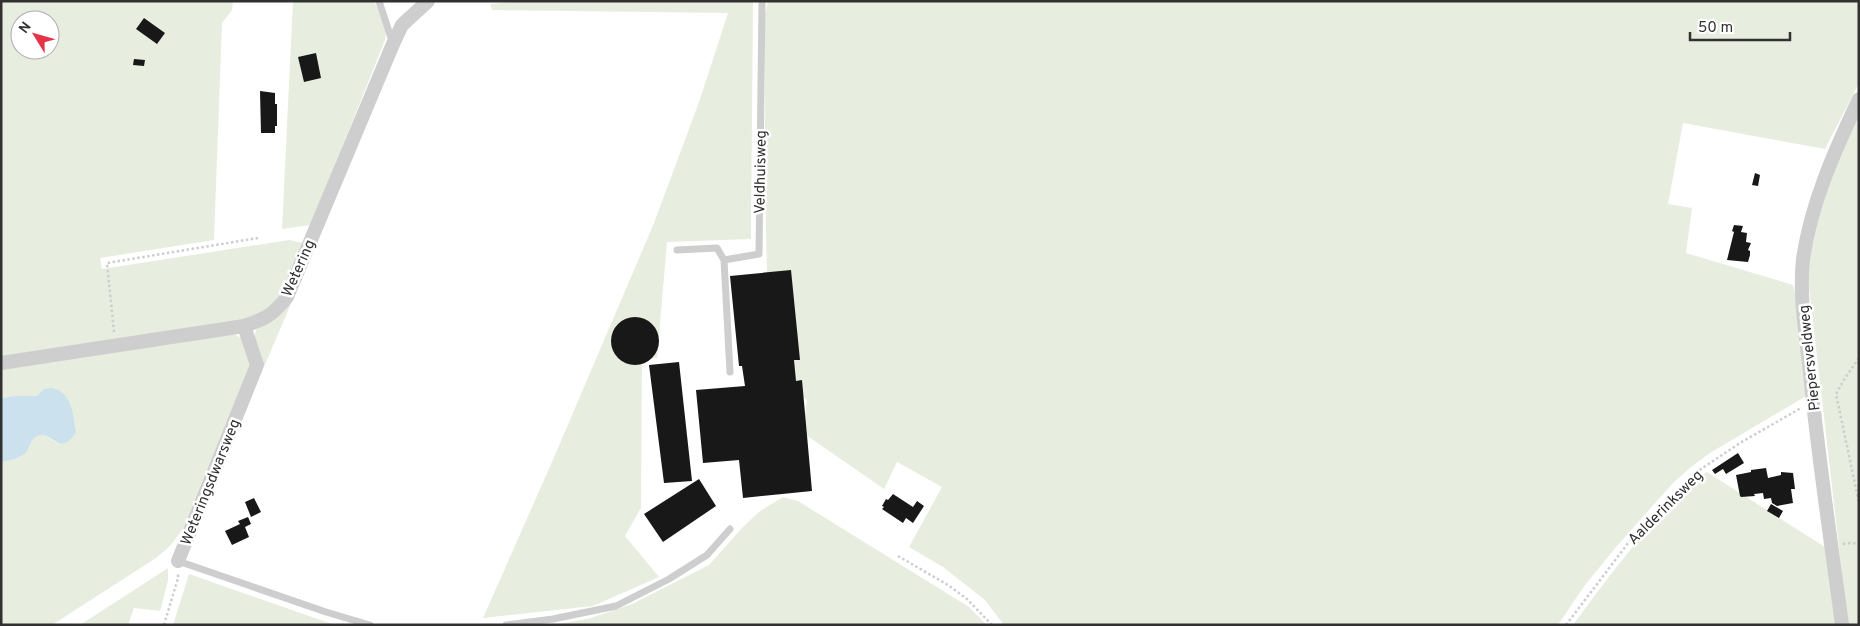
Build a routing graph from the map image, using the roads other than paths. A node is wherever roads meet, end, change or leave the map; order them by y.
1 (379, 1) edge
2 (428, 1) edge
3 (762, 1) edge
4 (393, 44) junction
5 (1859, 99) edge
6 (677, 250) dead end
7 (724, 260) junction
8 (244, 326) junction
9 (1, 363) edge
10 (730, 372) dead end
11 (730, 529) dead end
12 (178, 561) joint
13 (370, 625) edge
14 (506, 625) edge
15 (1842, 625) edge

1 - 4 lane
2 - 4 street, Wetering
3 - 7 lane, Veldhuisweg
4 - 8 street, Wetering
5 - 15 street, Piepersveldweg
6 - 7 lane
7 - 10 lane
8 - 9 street, Wetering
8 - 12 street, Weteringsdwarsweg
11 - 14 lane
12 - 13 lane, Weteringsdwarsweg

